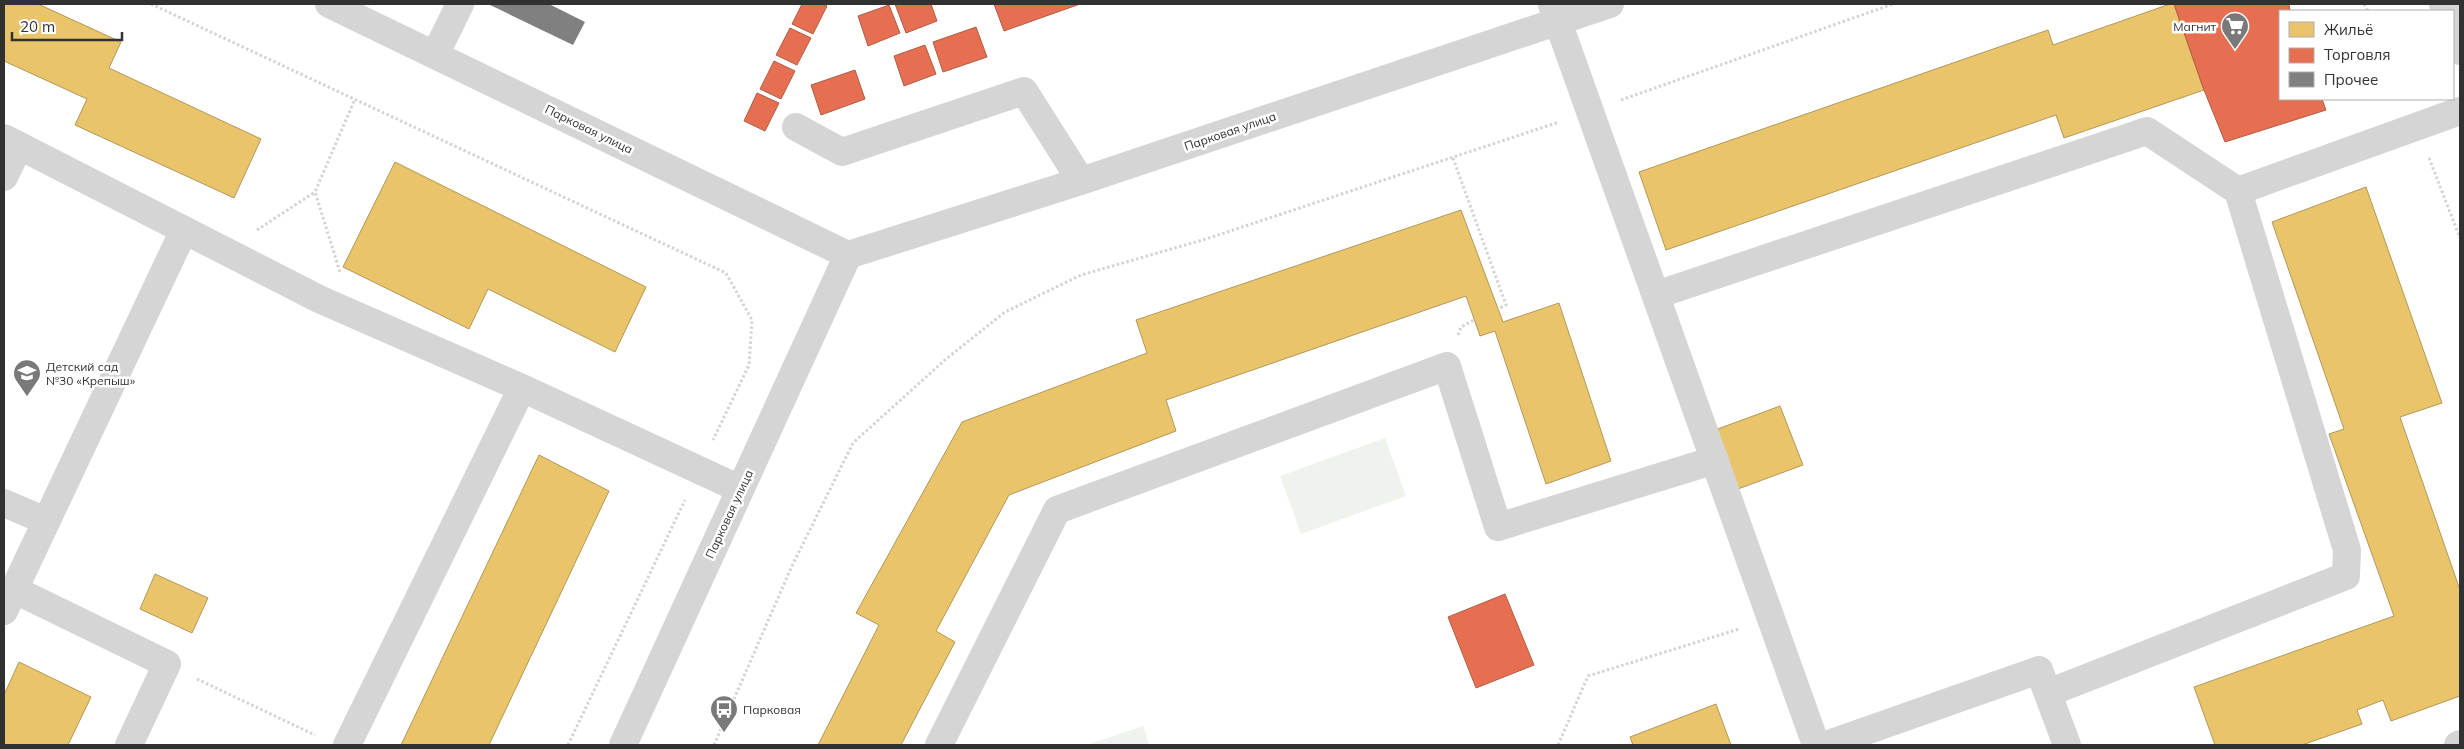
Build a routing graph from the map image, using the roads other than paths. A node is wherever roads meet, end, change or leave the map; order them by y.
1 (329, 4) edge
2 (460, 4) edge
3 (1610, 4) edge
4 (1555, 12) edge
5 (2454, 33) edge
6 (2460, 51) edge
7 (435, 55) junction
8 (2460, 111) edge
9 (796, 127) dead end
10 (12, 142) edge
11 (4, 177) edge
12 (1081, 181) junction
13 (2238, 191) junction
14 (184, 230) junction
15 (848, 255) junction
16 (1656, 295) junction
17 (522, 388) junction
18 (1715, 460) junction
19 (740, 489) junction
20 (4, 503) edge
21 (46, 521) junction
22 (9, 601) edge
23 (2048, 693) junction
24 (129, 745) edge
25 (347, 745) edge
26 (623, 745) edge
27 (939, 745) edge
28 (1816, 745) edge
29 (1826, 745) edge
30 (2067, 745) edge

1 - 7 street, Парковая улица
2 - 7 street
3 - 4 street, Парковая улица
4 - 12 street, Парковая улица
4 - 16 street
5 - 6 street
7 - 15 street, Парковая улица
8 - 13 street
9 - 12 street
10 - 11 street
10 - 14 street
12 - 15 street, Парковая улица
13 - 16 street
13 - 23 street
14 - 17 street
14 - 21 street
15 - 19 street, Парковая улица
16 - 18 street
17 - 19 street
17 - 25 street
18 - 27 street
18 - 28 street
19 - 26 street, Парковая улица
20 - 21 street
21 - 22 street
22 - 24 street
23 - 29 street
23 - 30 street

